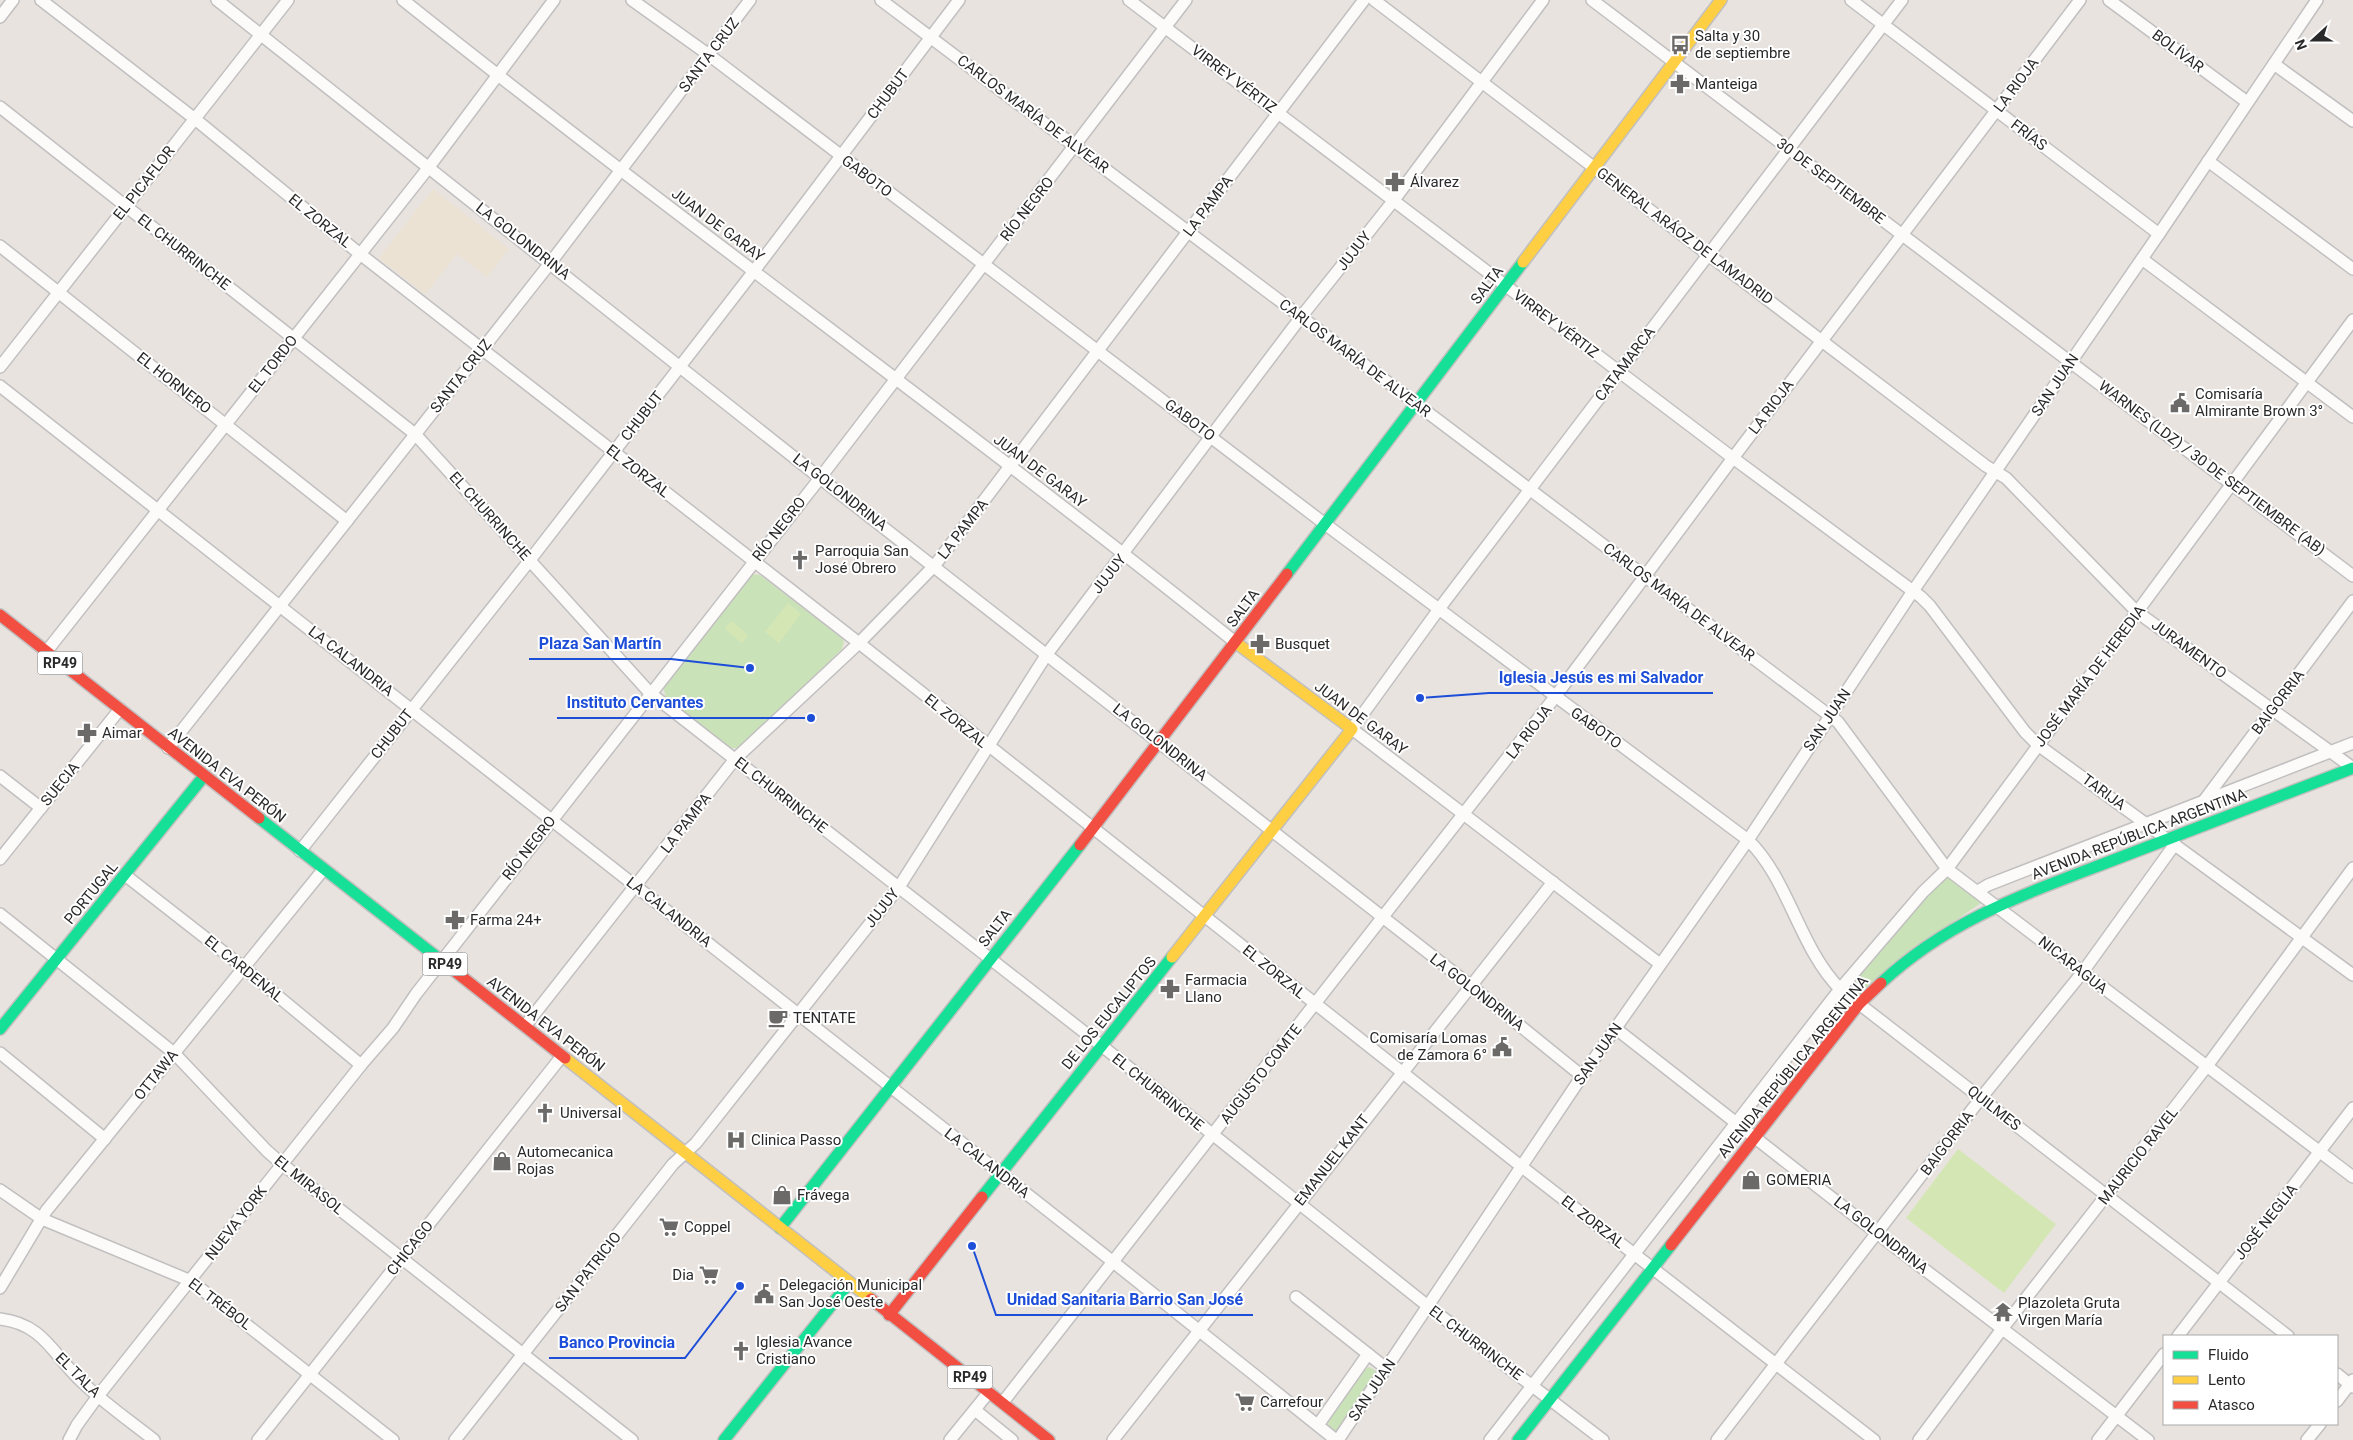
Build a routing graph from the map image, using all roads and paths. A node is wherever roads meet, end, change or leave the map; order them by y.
1 (13, 0) edge
2 (41, 0) edge
3 (217, 0) edge
4 (288, 0) edge
5 (403, 0) edge
6 (554, 0) edge
7 (632, 0) edge
8 (750, 0) edge
9 (881, 0) edge
10 (959, 0) edge
11 (1129, 0) edge
12 (1186, 0) edge
13 (1364, 0) edge
14 (1374, 0) edge
15 (1543, 0) edge
16 (1592, 0) edge
17 (1721, 0) edge
18 (1851, 0) edge
19 (1902, 0) edge
20 (2080, 0) edge
21 (2109, 0) edge
22 (2316, 0) edge
23 (0, 17) edge
24 (1883, 25) junction
25 (1166, 28) junction
26 (262, 35) junction
27 (931, 37) junction
28 (709, 55) junction
29 (1674, 62) junction
30 (2274, 64) junction
31 (498, 76) junction
32 (1481, 82) junction
33 (2248, 102) junction
34 (0, 107) edge
35 (1996, 111) junction
36 (1279, 113) junction
37 (195, 119) junction
38 (2353, 121) edge
39 (1075, 146) junction
40 (1788, 149) junction
41 (841, 157) junction
42 (2208, 161) junction
43 (429, 167) junction
44 (1595, 168) junction
45 (621, 171) junction
46 (1394, 200) junction
47 (126, 206) junction
48 (1188, 232) junction
49 (2159, 234) junction
50 (1903, 236) junction
51 (0, 246) edge
52 (360, 254) junction
53 (1708, 254) junction
54 (2142, 259) junction
55 (551, 262) junction
56 (984, 265) junction
57 (2353, 269) edge
58 (754, 271) junction
59 (1505, 286) junction
60 (59, 292) junction
61 (1301, 317) junction
62 (2353, 320) edge
63 (293, 338) junction
64 (1823, 341) junction
65 (482, 349) junction
66 (1098, 352) junction
67 (2071, 361) junction
68 (680, 366) junction
69 (0, 367) edge
70 (1620, 371) junction
71 (896, 380) junction
72 (2306, 383) junction
73 (0, 386) edge
74 (1415, 404) junction
75 (2353, 417) edge
76 (226, 425) junction
77 (415, 434) junction
78 (1213, 437) junction
79 (613, 453) junction
80 (1732, 458) junction
81 (1011, 468) junction
82 (1996, 472) junction
83 (820, 478) junction
84 (2233, 484) junction
85 (1530, 490) junction
86 (158, 510) junction
87 (347, 521) junction
88 (1325, 524) junction
89 (1124, 554) junction
90 (530, 560) junction
91 (754, 562) junction
92 (935, 566) junction
93 (1646, 576) junction
94 (2353, 576) edge
95 (1913, 591) junction
96 (2353, 601) edge
97 (280, 605) junction
98 (1439, 609) junction
99 (2137, 612) junction
100 (0, 615) edge
101 (1235, 642) junction
102 (859, 643) junction
103 (46, 652) junction
104 (1047, 654) junction
105 (650, 693) junction
106 (1555, 697) junction
107 (120, 709) junction
108 (412, 709) junction
109 (2272, 710) junction
110 (1830, 716) junction
111 (1352, 730) junction
112 (1160, 742) junction
113 (2353, 743) edge
114 (2038, 745) junction
115 (988, 746) junction
116 (168, 748) junction
117 (2330, 752) junction
118 (735, 759) junction
119 (2353, 768) edge
120 (0, 776) edge
121 (204, 776) junction
122 (2203, 802) junction
123 (41, 808) junction
124 (1464, 815) junction
125 (551, 820) junction
126 (2147, 823) junction
127 (1092, 828) junction
128 (1273, 830) junction
129 (1748, 840) junction
130 (2172, 841) junction
131 (300, 851) junction
132 (0, 859) edge
133 (2353, 868) edge
134 (1947, 869) junction
135 (323, 870) junction
136 (125, 875) junction
137 (1553, 882) junction
138 (637, 886) junction
139 (899, 887) junction
140 (1978, 892) junction
141 (1997, 905) junction
142 (0, 914) edge
143 (1206, 917) junction
144 (1383, 919) junction
145 (2302, 938) junction
146 (57, 958) junction
147 (989, 959) junction
148 (442, 961) junction
149 (1660, 964) junction
150 (244, 968) junction
151 (2082, 973) junction
152 (2353, 975) edge
153 (1471, 986) junction
154 (1840, 989) junction
155 (1316, 1004) junction
156 (1859, 1004) junction
157 (798, 1013) junction
158 (526, 1026) junction
159 (1615, 1028) junction
160 (0, 1029) edge
161 (1102, 1046) junction
162 (0, 1053) edge
163 (174, 1053) junction
164 (562, 1056) junction
165 (361, 1065) junction
166 (2207, 1066) junction
167 (1402, 1072) junction
168 (1582, 1076) junction
169 (889, 1086) junction
170 (1981, 1098) junction
171 (2353, 1108) edge
172 (1737, 1123) junction
173 (1212, 1135) junction
174 (1754, 1137) junction
175 (105, 1139) junction
176 (2320, 1152) junction
177 (685, 1153) junction
178 (282, 1164) junction
179 (1522, 1167) junction
180 (1001, 1174) junction
181 (2353, 1177) edge
182 (0, 1190) edge
183 (2108, 1196) junction
184 (1299, 1202) junction
185 (42, 1219) junction
186 (780, 1228) junction
187 (1878, 1234) junction
188 (1634, 1255) junction
189 (402, 1259) junction
190 (1112, 1261) junction
191 (1653, 1269) junction
192 (191, 1280) junction
193 (849, 1283) junction
194 (2219, 1283) junction
195 (0, 1288) edge
196 (1296, 1297) dead end
197 (1429, 1307) junction
198 (889, 1315) junction
199 (0, 1319) edge
200 (2002, 1329) junction
201 (1199, 1331) junction
202 (2179, 1335) edge
203 (2287, 1335) edge
204 (523, 1354) junction
205 (1368, 1354) junction
206 (2163, 1355) edge
207 (1777, 1364) junction
208 (1387, 1369) junction
209 (309, 1374) junction
210 (2338, 1375) edge
211 (2352, 1384) edge
212 (1532, 1385) junction
213 (989, 1392) junction
214 (98, 1396) junction
215 (1550, 1399) junction
216 (2338, 1400) edge
217 (1002, 1402) junction
218 (975, 1410) junction
219 (2117, 1416) junction
220 (76, 1425) junction
221 (1318, 1425) junction
222 (2319, 1425) edge
223 (69, 1440) edge
224 (80, 1440) edge
225 (154, 1440) edge
226 (258, 1440) edge
227 (393, 1440) edge
228 (455, 1440) edge
229 (632, 1440) edge
230 (724, 1440) edge
231 (950, 1440) edge
232 (1012, 1440) edge
233 (1049, 1440) edge
234 (1113, 1440) edge
235 (1337, 1440) edge
236 (1490, 1440) edge
237 (1518, 1440) edge
238 (1602, 1440) edge
239 (1717, 1440) edge
240 (1874, 1440) edge
241 (1919, 1440) edge
242 (2098, 1440) edge
243 (2148, 1440) edge
244 (2307, 1440) edge

1 - 23 street
2 - 37 street, EL ZORZAL
3 - 26 street, LA GOLONDRINA
4 - 26 street, EL PICAFLOR
5 - 31 street, JUAN DE GARAY
6 - 31 street, EL TORDO
7 - 28 street, GABOTO
8 - 28 street, SANTA CRUZ
9 - 27 street, CARLOS MARÍA DE ALVEAR
10 - 27 street, CHUBUT
11 - 25 street, VIRREY VÉRTIZ
12 - 25 street, RÍO NEGRO
13 - 36 street, LA PAMPA
14 - 32 street, GENERAL ARÁOZ DE LAMADRID
15 - 32 street, JUJUY
16 - 29 street, 30 DE SEPTIEMBRE
17 - 29 street, SALTA
18 - 24 street, FRÍAS
19 - 24 street, CATAMARCA
20 - 35 street, LA RIOJA
21 - 33 street, BOLÍVAR
22 - 30 street, SAN JUAN
24 - 35 street, FRÍAS
24 - 40 street, CATAMARCA
25 - 36 street, VIRREY VÉRTIZ
25 - 39 street, RÍO NEGRO
26 - 37 street, EL PICAFLOR
26 - 43 street, LA GOLONDRINA
27 - 39 street, CARLOS MARÍA DE ALVEAR
27 - 41 street, CHUBUT
28 - 41 street, GABOTO
28 - 45 street, SANTA CRUZ
29 - 40 street, 30 DE SEPTIEMBRE
29 - 44 street, SALTA
30 - 33 street, SAN JUAN
30 - 38 street
31 - 43 street, EL TORDO
31 - 45 street, JUAN DE GARAY
32 - 44 street, GENERAL ARÁOZ DE LAMADRID
32 - 46 street, JUJUY
33 - 42 street, SAN JUAN
34 - 47 street, EL CHURRINCHE
35 - 49 street, FRÍAS
35 - 50 street, LA RIOJA
36 - 46 street, VIRREY VÉRTIZ
36 - 48 street, LA PAMPA
37 - 47 street, EL PICAFLOR
37 - 52 street, EL ZORZAL
39 - 48 street, CARLOS MARÍA DE ALVEAR
39 - 56 street, RÍO NEGRO
40 - 50 street, 30 DE SEPTIEMBRE
40 - 53 street, CATAMARCA
41 - 56 street, GABOTO
41 - 58 street, CHUBUT
42 - 49 street, SAN JUAN
42 - 57 street
43 - 52 street, EL TORDO
43 - 55 street, LA GOLONDRINA
44 - 53 street, GENERAL ARÁOZ DE LAMADRID
44 - 59 street, SALTA
45 - 55 street, SANTA CRUZ
45 - 58 street, JUAN DE GARAY
46 - 59 street, VIRREY VÉRTIZ
46 - 61 street, JUJUY
47 - 60 street, EL PICAFLOR
47 - 63 street, EL CHURRINCHE
48 - 61 street, CARLOS MARÍA DE ALVEAR
48 - 66 street, LA PAMPA
49 - 54 street, SAN JUAN
50 - 64 street, LA RIOJA
50 - 67 street, 30 DE SEPTIEMBRE
51 - 60 street, EL HORNERO
52 - 63 street, EL TORDO
52 - 65 street, EL ZORZAL
53 - 64 street, GENERAL ARÁOZ DE LAMADRID
53 - 70 street, CATAMARCA
54 - 67 street, SAN JUAN
54 - 72 street
55 - 65 street, SANTA CRUZ
55 - 68 street, LA GOLONDRINA
56 - 66 street, GABOTO
56 - 71 street, RÍO NEGRO
58 - 68 street, CHUBUT
58 - 71 street, JUAN DE GARAY
59 - 70 street, VIRREY VÉRTIZ
59 - 74 street, SALTA
60 - 69 street, EL PICAFLOR
60 - 76 street, EL HORNERO
61 - 74 street, CARLOS MARÍA DE ALVEAR
61 - 78 street, JUJUY
62 - 72 street, JOSÉ MARÍA DE HEREDIA
63 - 76 street, EL TORDO
63 - 77 street, EL CHURRINCHE
64 - 80 street, LA RIOJA
64 - 82 street, GENERAL ARÁOZ DE LAMADRID
65 - 77 street, SANTA CRUZ
65 - 79 street, EL ZORZAL
66 - 78 street, GABOTO
66 - 81 street, LA PAMPA
67 - 82 street, SAN JUAN
67 - 84 street, WARNES (LDZ) / 30 DE SEPTIEMBRE (AB)
68 - 79 street, CHUBUT
68 - 83 street, LA GOLONDRINA
70 - 80 street, VIRREY VÉRTIZ
70 - 85 street, CATAMARCA
71 - 81 street, JUAN DE GARAY
71 - 83 street, RÍO NEGRO
72 - 75 street
72 - 84 street, JOSÉ MARÍA DE HEREDIA
73 - 86 street, LA CALANDRIA
74 - 85 street, CARLOS MARÍA DE ALVEAR
74 - 88 street, SALTA
76 - 86 street, EL TORDO
76 - 87 street, EL HORNERO
77 - 87 street, SANTA CRUZ
77 - 90 street, EL CHURRINCHE
78 - 88 street, GABOTO
78 - 89 street, JUJUY
79 - 90 street, CHUBUT
79 - 91 street, EL ZORZAL
80 - 93 street, LA RIOJA
80 - 95 street, VIRREY VÉRTIZ
81 - 89 street, JUAN DE GARAY
81 - 92 street, LA PAMPA
82 - 95 street, SAN JUAN
82 - 99 street, JURAMENTO
83 - 91 street, RÍO NEGRO
83 - 92 street, LA GOLONDRINA
84 - 94 street, WARNES (LDZ) / 30 DE SEPTIEMBRE (AB)
84 - 99 street, JOSÉ MARÍA DE HEREDIA
85 - 93 street, CARLOS MARÍA DE ALVEAR
85 - 98 street, CATAMARCA
86 - 97 street, LA CALANDRIA
86 - 103 street, EL TORDO
87 - 97 street, SANTA CRUZ
88 - 98 street, GABOTO
88 - 101 street, SALTA
89 - 101 street, JUAN DE GARAY
89 - 104 street, JUJUY
90 - 105 street, EL CHURRINCHE
90 - 108 street, CHUBUT
91 - 102 street, EL ZORZAL
91 - 105 street, RÍO NEGRO
92 - 102 street, LA PAMPA
92 - 104 street, LA GOLONDRINA
93 - 106 street, LA RIOJA
93 - 110 street, CARLOS MARÍA DE ALVEAR
95 - 110 street, SAN JUAN
95 - 114 street, TARIJA
96 - 109 street, BAIGORRIA
97 - 108 street, LA CALANDRIA
97 - 116 street, SANTA CRUZ
98 - 106 street, GABOTO
98 - 111 street, CATAMARCA
99 - 109 street, JURAMENTO
99 - 114 street, JOSÉ MARÍA DE HEREDIA
100 - 103 street, AVENIDA EVA PERÓN / RP49
101 - 111 street, JUAN DE GARAY
101 - 112 street, SALTA
102 - 115 street, EL ZORZAL
102 - 118 street, LA PAMPA
103 - 107 street, AVENIDA EVA PERÓN / RP49
104 - 112 street, LA GOLONDRINA
104 - 115 street, JUJUY
105 - 118 street, EL CHURRINCHE
105 - 125 street, RÍO NEGRO
106 - 124 street, LA RIOJA
106 - 129 street, GABOTO
107 - 116 street, AVENIDA EVA PERÓN / RP49
107 - 123 street, SUECIA
108 - 125 street, LA CALANDRIA
108 - 131 street, CHUBUT
109 - 117 street, JURAMENTO
109 - 122 street, BAIGORRIA
110 - 129 street, SAN JUAN
110 - 134 street, NICARAGUA
111 - 124 street, JUAN DE GARAY
111 - 128 street, DE LOS EUCALIPTOS
112 - 127 street, SALTA
112 - 128 street, LA GOLONDRINA
113 - 117 street, AVENIDA REPÚBLICA ARGENTINA
114 - 126 street, TARIJA
114 - 134 street, JOSÉ MARÍA DE HEREDIA
115 - 127 street, EL ZORZAL
115 - 139 street, JUJUY
116 - 121 street, AVENIDA EVA PERÓN / RP49
117 - 119 street, JURAMENTO
117 - 122 street, AVENIDA REPÚBLICA ARGENTINA
118 - 138 street, LA PAMPA
118 - 139 street, EL CHURRINCHE
119 - 130 street, AVENIDA REPÚBLICA ARGENTINA
120 - 123 street
121 - 131 street, AVENIDA EVA PERÓN / RP49
121 - 136 street, PORTUGAL
122 - 126 street, AVENIDA REPÚBLICA ARGENTINA
123 - 132 street, SUECIA
124 - 137 street, JUAN DE GARAY
124 - 144 street, AUGUSTO COMTE
125 - 138 street, LA CALANDRIA
125 - 148 street, RÍO NEGRO
126 - 130 street, TARIJA
126 - 140 street, AVENIDA REPÚBLICA ARGENTINA
127 - 143 street, EL ZORZAL
127 - 147 street, SALTA
128 - 143 street, DE LOS EUCALIPTOS
128 - 144 street, LA GOLONDRINA
129 - 149 street, SAN JUAN
129 - 154 street, QUILMES
130 - 141 street, AVENIDA REPÚBLICA ARGENTINA
130 - 145 street, TARIJA
130 - 151 street, BAIGORRIA
131 - 135 street, AVENIDA EVA PERÓN / RP49
133 - 145 street, MAURICIO RAVEL
134 - 140 street, NICARAGUA
134 - 154 street, AVENIDA REPÚBLICA ARGENTINA
135 - 148 street, AVENIDA EVA PERÓN / RP49
135 - 150 street, OTTAWA
136 - 146 street, PORTUGAL
136 - 150 street, EL CARDENAL
137 - 149 street, JUAN DE GARAY
137 - 153 street, EMANUEL KANT
138 - 157 street, LA CALANDRIA
138 - 158 street, LA PAMPA
139 - 147 street, EL CHURRINCHE
139 - 157 street, JUJUY
140 - 141 street, NICARAGUA
141 - 151 street, NICARAGUA
141 - 156 street, AVENIDA REPÚBLICA ARGENTINA
142 - 146 street, EL MIRASOL
143 - 155 street, EL ZORZAL
143 - 161 street, DE LOS EUCALIPTOS
144 - 153 street, LA GOLONDRINA
144 - 155 street, AUGUSTO COMTE
145 - 152 street, TARIJA
145 - 166 street, MAURICIO RAVEL
146 - 160 street, PORTUGAL
146 - 163 street, EL MIRASOL
147 - 161 street, EL CHURRINCHE
147 - 169 street, SALTA
148 - 158 street, AVENIDA EVA PERÓN / RP49
148 - 165 street, NUEVA YORK
149 - 159 street, SAN JUAN
150 - 163 street, OTTAWA
150 - 165 street, EL CARDENAL
151 - 166 street, NICARAGUA
151 - 170 street, BAIGORRIA
153 - 167 street, EMANUEL KANT
153 - 168 street, LA GOLONDRINA
154 - 156 street, QUILMES
154 - 172 street, AVENIDA REPÚBLICA ARGENTINA
155 - 167 street, EL ZORZAL
155 - 173 street, AUGUSTO COMTE
156 - 170 street, QUILMES
156 - 174 street, AVENIDA REPÚBLICA ARGENTINA
157 - 169 street, LA CALANDRIA
157 - 177 street, JUJUY
158 - 164 street, AVENIDA EVA PERÓN / RP49
159 - 168 street, SAN JUAN
159 - 172 street, LA GOLONDRINA
161 - 173 street, EL CHURRINCHE
161 - 180 street, DE LOS EUCALIPTOS
162 - 175 street
163 - 175 street, OTTAWA
163 - 178 street, EL MIRASOL
164 - 177 street, AVENIDA EVA PERÓN / RP49
164 - 189 street, CHICAGO
165 - 178 street, NUEVA YORK
166 - 176 street, NICARAGUA
166 - 183 street, MAURICIO RAVEL
167 - 179 street, EL ZORZAL
167 - 184 street, EMANUEL KANT
168 - 179 street, SAN JUAN
169 - 180 street, LA CALANDRIA
169 - 186 street, SALTA
170 - 183 street, QUILMES
170 - 187 street, BAIGORRIA
171 - 176 street, JOSÉ NEGLIA
172 - 174 street, LA GOLONDRINA
172 - 188 street, AVENIDA REPÚBLICA ARGENTINA
173 - 184 street, EL CHURRINCHE
173 - 190 street, AUGUSTO COMTE
174 - 187 street, LA GOLONDRINA
174 - 191 street, AVENIDA REPÚBLICA ARGENTINA
175 - 185 street, OTTAWA
176 - 181 street, NICARAGUA
176 - 194 street, JOSÉ NEGLIA
177 - 186 street, AVENIDA EVA PERÓN / RP49
177 - 204 street, SAN PATRICIO
178 - 189 street, EL MIRASOL
178 - 192 street, NUEVA YORK
179 - 188 street, EL ZORZAL
179 - 197 street, SAN JUAN
180 - 190 street, LA CALANDRIA
180 - 198 street, DE LOS EUCALIPTOS
182 - 185 street, EL TRÉBOL
183 - 194 street, QUILMES
183 - 200 street, MAURICIO RAVEL
184 - 197 street, EL CHURRINCHE
184 - 201 street, EMANUEL KANT
185 - 192 street, EL TRÉBOL
185 - 195 street, OTTAWA
186 - 193 street, AVENIDA EVA PERÓN / RP49
187 - 200 street, LA GOLONDRINA
187 - 207 street, BAIGORRIA
188 - 191 street, EL ZORZAL
188 - 212 street, AVENIDA REPÚBLICA ARGENTINA
189 - 204 street, EL MIRASOL
189 - 209 street, CHICAGO
190 - 201 street, LA CALANDRIA
190 - 217 street, AUGUSTO COMTE
191 - 207 street, EL ZORZAL
191 - 215 street, AVENIDA REPÚBLICA ARGENTINA
192 - 209 street, EL TRÉBOL
192 - 214 street, NUEVA YORK
193 - 198 street, AVENIDA EVA PERÓN / RP49
193 - 230 street
194 - 202 street, JOSÉ NEGLIA
194 - 203 street, QUILMES
196 - 205 street
197 - 208 street, SAN JUAN
197 - 212 street, EL CHURRINCHE
198 - 213 street, AVENIDA EVA PERÓN / RP49
199 - 214 street, EL TALA
200 - 219 street, LA GOLONDRINA
200 - 241 street, MAURICIO RAVEL
201 - 221 street, LA CALANDRIA
201 - 234 street, EMANUEL KANT
204 - 228 street, SAN PATRICIO
204 - 229 street, EL MIRASOL
205 - 208 street
205 - 221 street, SAN JUAN
206 - 219 street
207 - 239 street, BAIGORRIA
207 - 240 street, EL ZORZAL
208 - 235 street, SAN JUAN
209 - 226 street, CHICAGO
209 - 227 street, EL TRÉBOL
210 - 211 street
211 - 216 street
212 - 215 street, EL CHURRINCHE
212 - 236 street, AVENIDA REPÚBLICA ARGENTINA
213 - 217 street, AVENIDA EVA PERÓN / RP49
213 - 218 street
214 - 220 street, NUEVA YORK
214 - 225 street, EL TALA
215 - 237 street, AVENIDA REPÚBLICA ARGENTINA
215 - 238 street, EL CHURRINCHE
217 - 233 street, AVENIDA EVA PERÓN / RP49
218 - 231 street
218 - 232 street
219 - 242 street
219 - 243 street, LA GOLONDRINA
220 - 223 street, NUEVA YORK
220 - 224 street
221 - 235 street, LA CALANDRIA
222 - 244 street

